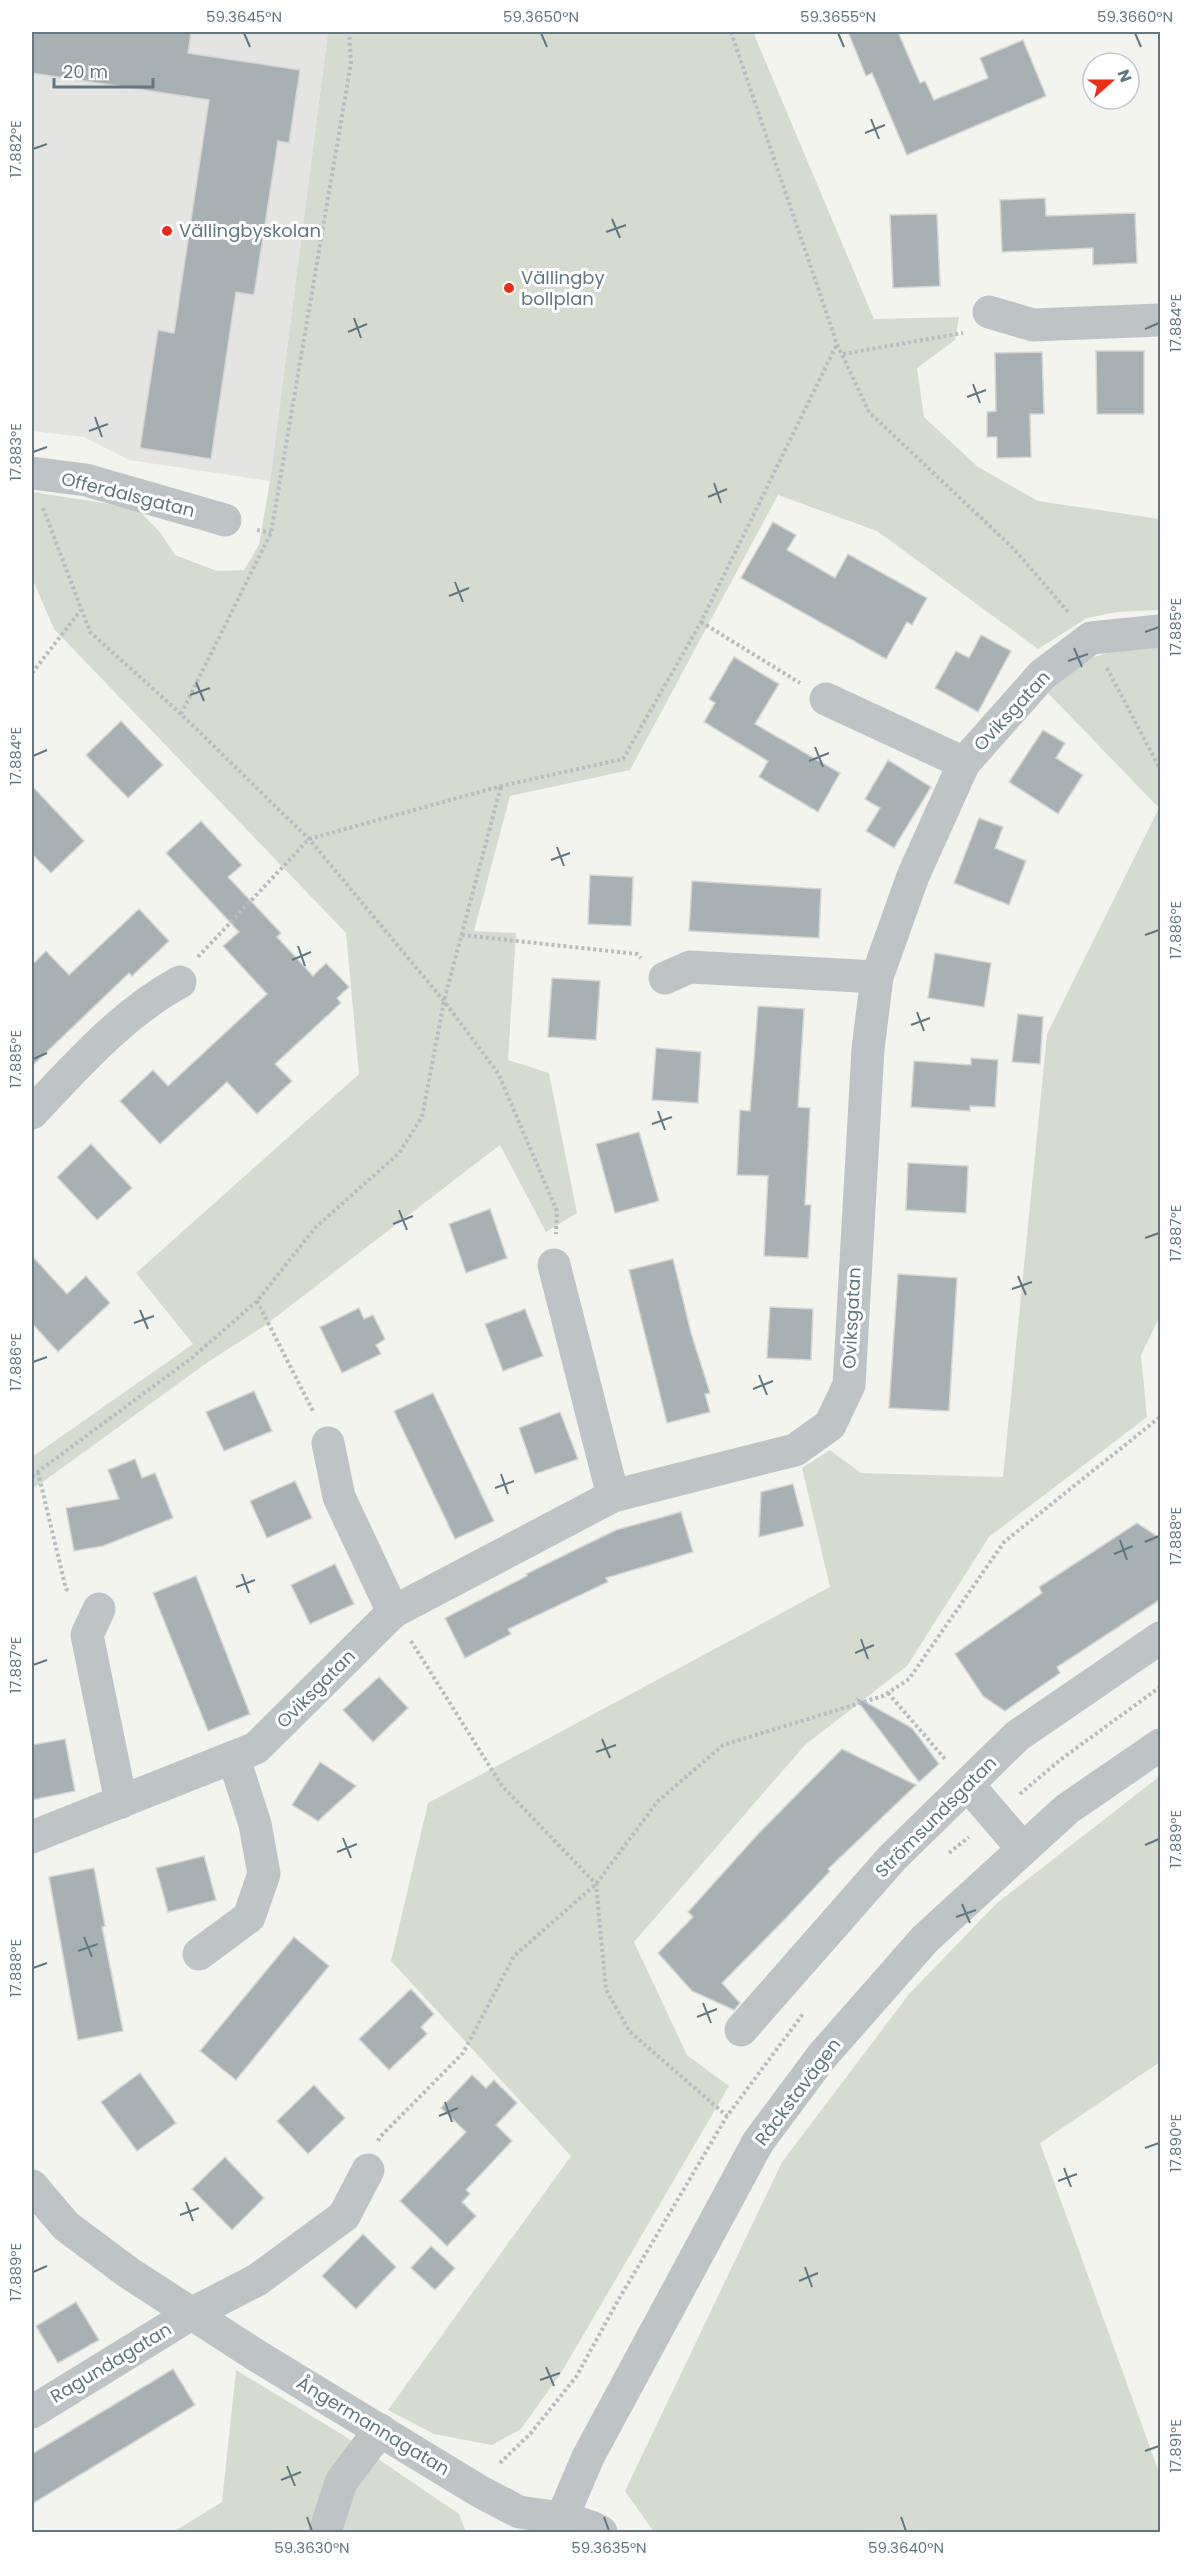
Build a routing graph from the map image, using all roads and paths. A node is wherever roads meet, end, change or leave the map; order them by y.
1 (349, 32) edge
2 (731, 32) edge
3 (989, 312) joint
4 (1161, 320) edge
5 (837, 344) junction
6 (843, 354) junction
7 (35, 485) edge
8 (225, 520) dead end
9 (82, 610) junction
10 (701, 622) junction
11 (1161, 631) edge
12 (1091, 638) junction
13 (32, 673) edge
14 (825, 699) joint
15 (181, 714) junction
16 (964, 763) junction
17 (1161, 769) edge
18 (501, 786) junction
19 (309, 839) junction
20 (462, 935) junction
21 (877, 977) junction
22 (665, 978) joint
23 (180, 982) joint
24 (444, 1001) junction
25 (32, 1113) edge
26 (554, 1265) joint
27 (257, 1301) junction
28 (1161, 1417) edge
29 (328, 1443) joint
30 (38, 1473) junction
31 (32, 1476) edge
32 (613, 1496) junction
33 (99, 1609) joint
34 (393, 1612) junction
35 (1161, 1638) edge
36 (888, 1693) junction
37 (1161, 1745) edge
38 (234, 1759) junction
39 (968, 1785) junction
40 (121, 1802) junction
41 (32, 1838) edge
42 (1023, 1849) junction
43 (596, 1884) junction
44 (199, 1954) dead end
45 (741, 2030) dead end
46 (727, 2116) dead end
47 (368, 2170) joint
48 (32, 2186) edge
49 (191, 2314) junction
50 (32, 2412) edge
51 (380, 2430) junction
52 (559, 2525) edge
53 (325, 2532) edge
54 (601, 2532) edge

1 - 15 path
2 - 5 path
3 - 4 street
3 - 6 path
5 - 6 path
5 - 10 path
6 - 12 path
7 - 8 street, Offerdalsgatan
7 - 9 path
9 - 13 path
9 - 15 path
10 - 14 path
10 - 18 path
11 - 12 street
12 - 16 street, Oviksgatan
12 - 17 path
14 - 16 street, Oviksgatan
15 - 19 path
16 - 21 street, Oviksgatan
18 - 19 path
18 - 20 path
19 - 23 path
19 - 24 path
20 - 22 path
20 - 24 path
21 - 22 street
21 - 32 street, Oviksgatan
23 - 25 street
24 - 26 path
24 - 27 path
26 - 32 street
27 - 29 path
27 - 30 path
28 - 36 path
29 - 34 street
30 - 31 path
30 - 33 path
32 - 34 street, Oviksgatan
33 - 40 street
34 - 38 street, Oviksgatan
34 - 43 path
35 - 39 street, Strömsundsgatan
36 - 39 path
36 - 43 path
37 - 42 street, Råckstavägen
38 - 40 street, Oviksgatan
38 - 44 street
39 - 42 street
39 - 45 street, Strömsundsgatan
40 - 41 street, Oviksgatan
42 - 52 street, Råckstavägen
43 - 46 path
43 - 47 path
47 - 49 street
48 - 49 street, Ångermannagatan
49 - 50 street, Ragundagatan
49 - 51 street, Ångermannagatan
51 - 52 street, Ångermannagatan
51 - 53 street
52 - 54 street, Ångermannagatan

